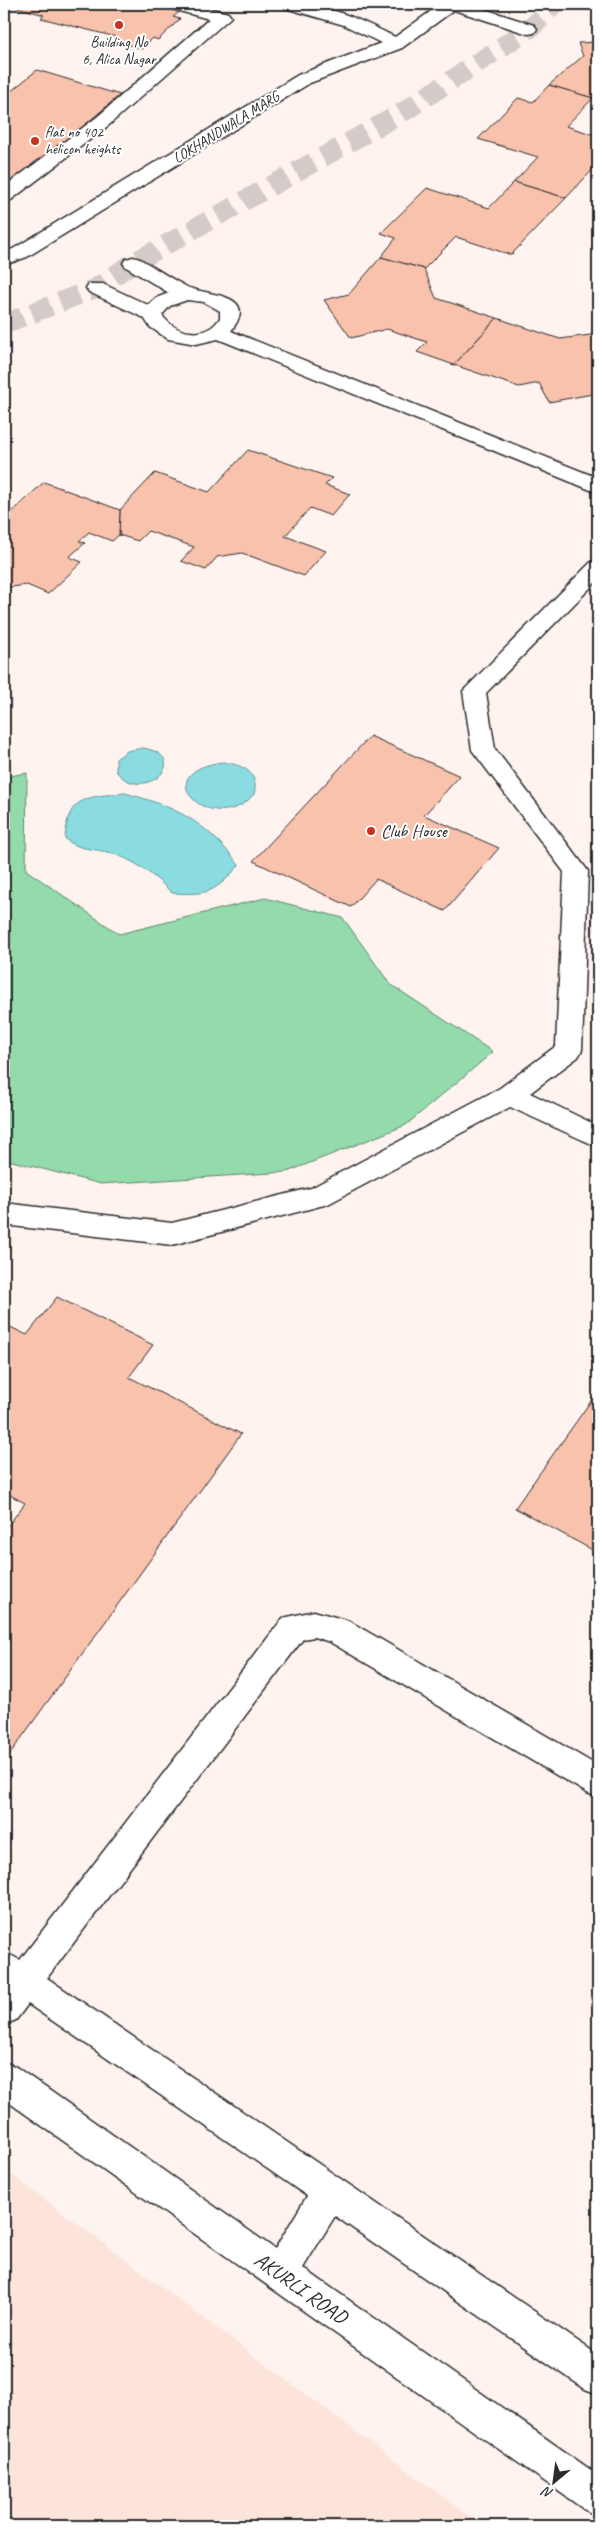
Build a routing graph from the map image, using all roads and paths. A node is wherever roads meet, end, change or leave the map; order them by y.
1 (174, 4) edge
2 (291, 4) edge
3 (452, 4) edge
4 (329, 10) edge
5 (528, 29) dead end
6 (396, 44) junction
7 (4, 196) edge
8 (4, 259) edge
9 (133, 263) dead end
10 (96, 288) dead end
11 (185, 294) junction
12 (151, 314) junction
13 (217, 332) junction
14 (598, 486) edge
15 (598, 568) edge
16 (509, 1095) junction
17 (598, 1137) edge
18 (4, 1214) edge
19 (598, 1783) edge
20 (14, 1975) edge
21 (4, 2009) edge
22 (4, 2079) edge
23 (329, 2192) junction
24 (280, 2274) junction
25 (598, 2376) edge
26 (598, 2497) edge

1 - 7 street
2 - 4 street
3 - 5 street
3 - 6 street, LOKHANDWALA MARG
4 - 6 street
6 - 8 street, LOKHANDWALA MARG
9 - 11 street
10 - 12 street
11 - 12 street
11 - 13 street
12 - 13 street
13 - 14 street
15 - 16 street
16 - 17 street
16 - 18 street
19 - 20 street
20 - 21 street
20 - 23 street
22 - 24 street, AKURLI ROAD
23 - 24 street
23 - 25 street
24 - 26 street, AKURLI ROAD

